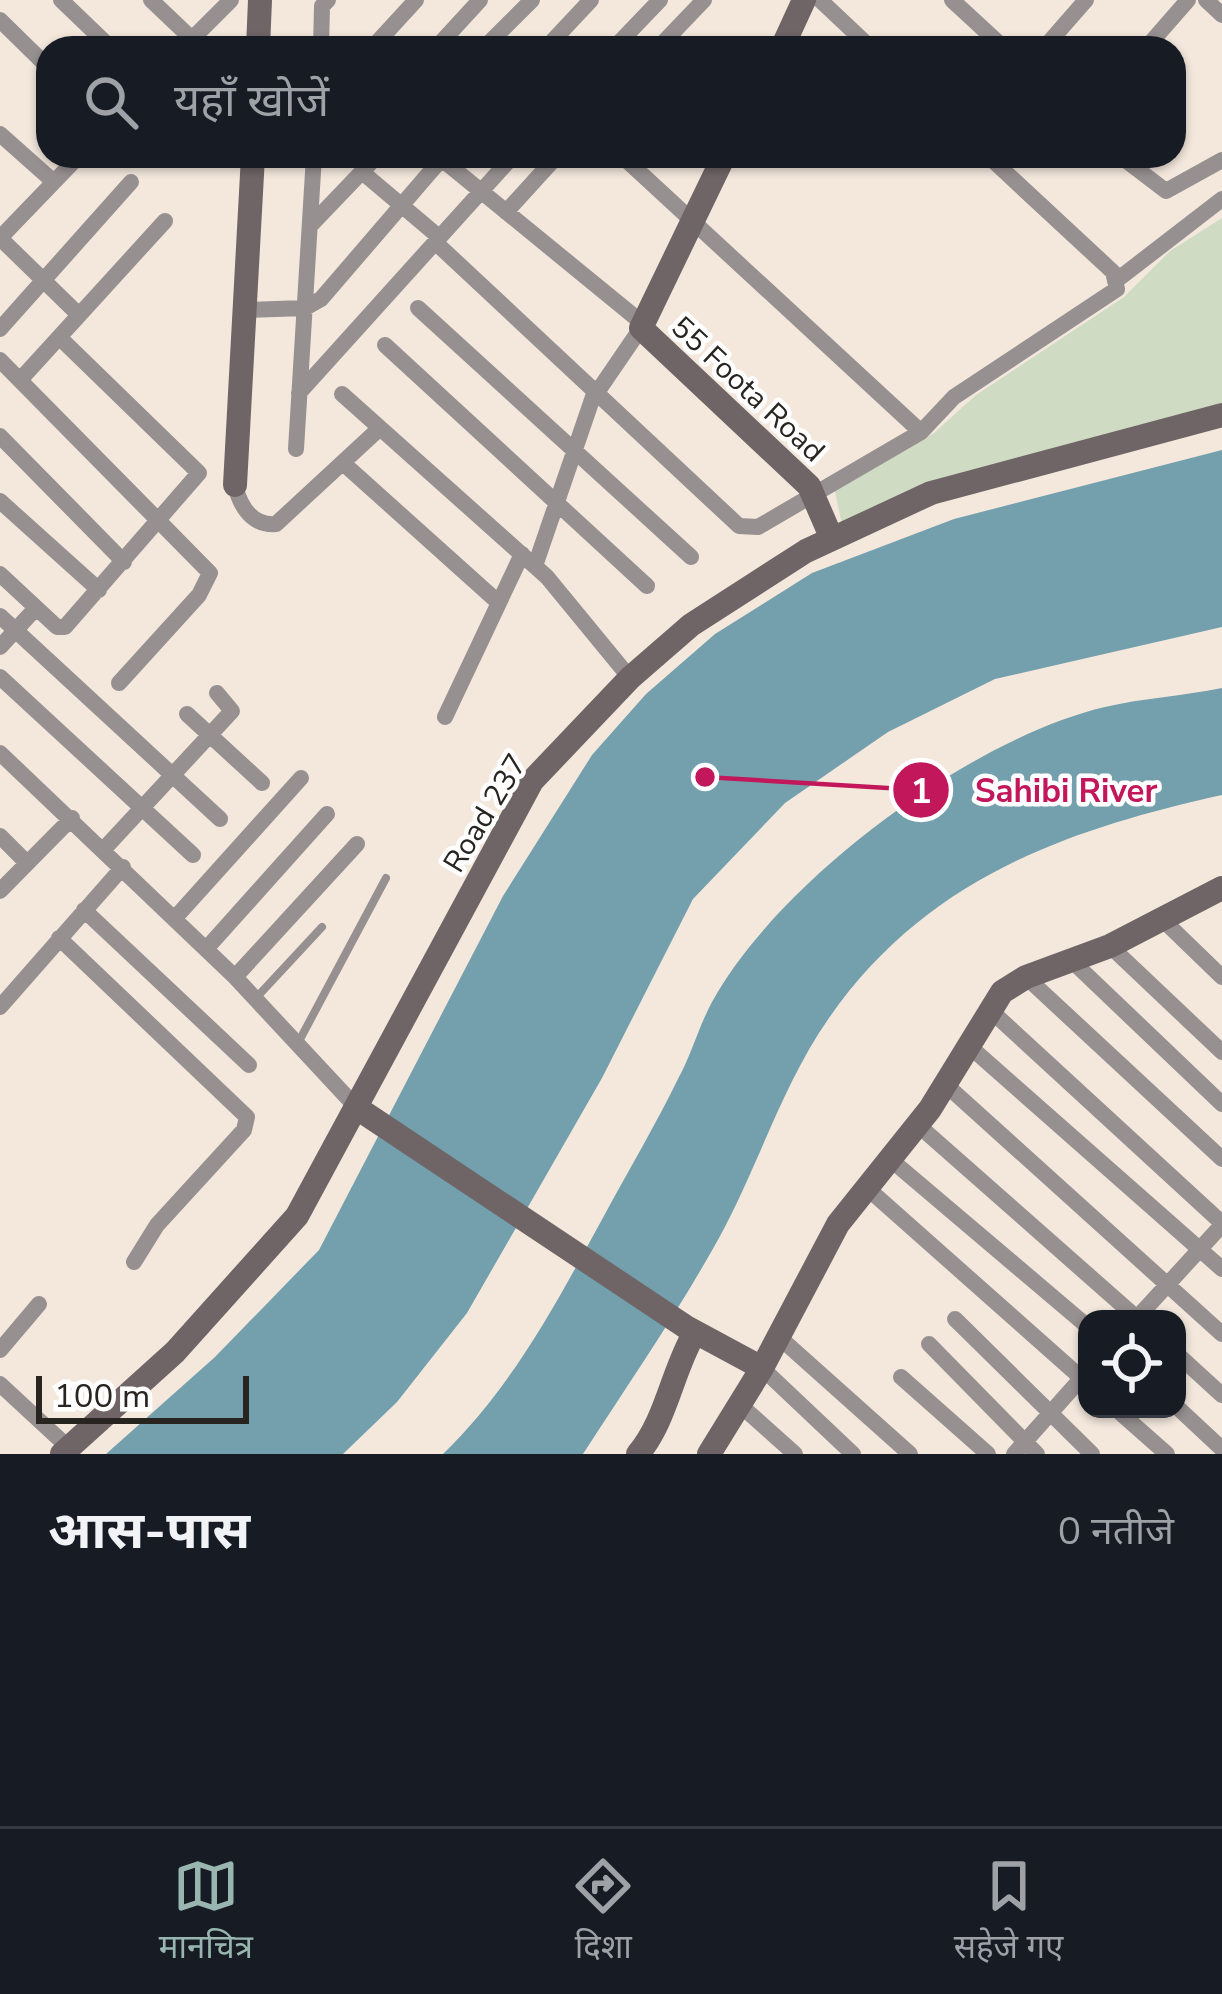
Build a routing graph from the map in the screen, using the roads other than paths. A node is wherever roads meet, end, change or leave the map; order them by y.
1 (62, 0) edge
2 (151, 0) edge
3 (231, 0) edge
4 (260, 0) edge
5 (328, 0) edge
6 (416, 0) edge
7 (480, 0) edge
8 (532, 0) edge
9 (591, 0) edge
10 (660, 0) edge
11 (704, 0) edge
12 (804, 0) edge
13 (820, 0) edge
14 (952, 0) edge
15 (1086, 0) edge
16 (1188, 0) edge
17 (1206, 0) edge
18 (1222, 15) edge
19 (0, 20) edge
20 (99, 36) edge
21 (181, 36) edge
22 (196, 36) edge
23 (258, 36) edge
24 (321, 36) edge
25 (383, 36) edge
26 (447, 36) edge
27 (496, 36) edge
28 (557, 36) edge
29 (626, 36) edge
30 (670, 36) edge
31 (788, 36) edge
32 (859, 36) edge
33 (991, 36) edge
34 (1054, 36) edge
35 (1156, 36) edge
36 (36, 55) edge
37 (0, 134) edge
38 (1222, 160) edge
39 (36, 166) edge
40 (38, 168) edge
41 (67, 168) edge
42 (253, 168) edge
43 (313, 168) edge
44 (366, 168) edge
45 (432, 168) edge
46 (454, 168) edge
47 (502, 168) edge
48 (546, 168) edge
49 (635, 168) edge
50 (718, 168) edge
51 (1001, 168) edge
52 (1134, 168) edge
53 (362, 172) junction
54 (54, 182) junction
55 (131, 182) dead end
56 (481, 191) junction
57 (1222, 200) edge
58 (402, 205) junction
59 (506, 212) junction
60 (690, 219) junction
61 (165, 221) dead end
62 (310, 226) junction
63 (437, 239) junction
64 (43, 279) junction
65 (1118, 280) junction
66 (304, 308) junction
67 (418, 308) dead end
68 (245, 310) junction
69 (80, 315) junction
70 (641, 325) junction
71 (0, 329) edge
72 (59, 337) junction
73 (385, 345) dead end
74 (0, 360) edge
75 (20, 380) junction
76 (597, 389) junction
77 (299, 393) junction
78 (342, 394) dead end
79 (1222, 415) edge
80 (380, 428) junction
81 (921, 432) junction
82 (0, 436) edge
83 (296, 449) dead end
84 (574, 450) junction
85 (344, 464) junction
86 (235, 477) junction
87 (197, 480) junction
88 (813, 493) junction
89 (0, 501) edge
90 (556, 502) junction
91 (160, 522) junction
92 (832, 539) junction
93 (691, 556) dead end
94 (528, 560) junction
95 (124, 562) junction
96 (0, 574) edge
97 (647, 586) dead end
98 (99, 590) junction
99 (499, 603) junction
100 (36, 608) junction
101 (0, 616) edge
102 (16, 630) junction
103 (0, 647) edge
104 (0, 677) edge
105 (630, 678) junction
106 (118, 683) dead end
107 (217, 693) dead end
108 (187, 714) dead end
109 (445, 717) dead end
110 (210, 736) junction
111 (0, 753) edge
112 (172, 776) junction
113 (301, 778) dead end
114 (262, 783) dead end
115 (144, 807) junction
116 (327, 814) dead end
117 (71, 818) junction
118 (220, 820) dead end
119 (0, 836) edge
120 (357, 844) dead end
121 (104, 849) junction
122 (193, 855) dead end
123 (27, 863) junction
124 (122, 867) junction
125 (386, 878) dead end
126 (1, 887) edge
127 (1222, 888) edge
128 (84, 910) junction
129 (176, 918) junction
130 (1162, 920) junction
131 (322, 927) dead end
132 (59, 938) junction
133 (1110, 946) junction
134 (206, 949) junction
135 (1071, 960) junction
136 (235, 977) junction
137 (1026, 977) junction
138 (1222, 977) edge
139 (255, 999) junction
140 (0, 1007) edge
141 (989, 1009) junction
142 (297, 1044) junction
143 (968, 1045) junction
144 (1222, 1052) edge
145 (249, 1065) dead end
146 (945, 1084) junction
147 (1222, 1104) edge
148 (367, 1116) junction
149 (918, 1125) junction
150 (890, 1159) junction
151 (1222, 1159) edge
152 (866, 1187) junction
153 (1222, 1224) edge
154 (1200, 1249) junction
155 (134, 1262) dead end
156 (1222, 1269) edge
157 (1168, 1285) junction
158 (38, 1304) dead end
159 (1127, 1310) edge
160 (1145, 1310) edge
161 (1078, 1318) edge
162 (955, 1319) dead end
163 (690, 1329) junction
164 (1222, 1334) edge
165 (779, 1337) junction
166 (929, 1344) dead end
167 (0, 1350) edge
168 (1186, 1362) edge
169 (762, 1368) junction
170 (1078, 1372) edge
171 (901, 1377) dead end
172 (1078, 1385) edge
173 (2, 1390) edge
174 (1222, 1395) edge
175 (740, 1404) junction
176 (1050, 1414) junction
177 (1186, 1415) edge
178 (1127, 1418) edge
179 (1222, 1449) edge
180 (1025, 1450) edge
181 (66, 1451) edge
182 (638, 1454) edge
183 (709, 1454) edge
184 (795, 1454) edge
185 (853, 1454) edge
186 (910, 1454) edge
187 (988, 1454) edge
188 (1092, 1454) edge
189 (1166, 1454) edge

1 - 20 street
2 - 21 street
3 - 22 street
4 - 23 street
5 - 24 street
6 - 25 street
7 - 26 street
8 - 27 street
9 - 28 street
10 - 29 street
11 - 30 street
12 - 31 street
13 - 32 street
14 - 33 street
15 - 34 street
16 - 35 street
17 - 18 street
19 - 36 street
37 - 39 street
38 - 52 street
40 - 54 street
41 - 54 street
42 - 68 street
43 - 62 street
44 - 53 street
45 - 58 street
46 - 56 street
47 - 56 street
48 - 59 street
49 - 60 street
50 - 60 street, 55 Foota Road
51 - 65 street
53 - 58 street
53 - 62 street
54 - 64 street
55 - 64 street
56 - 59 street
56 - 63 street
57 - 65 street
58 - 63 street
58 - 66 street
59 - 70 street
60 - 70 street, 55 Foota Road
60 - 81 street
61 - 69 street
62 - 66 street
63 - 76 street
63 - 77 street
64 - 69 street
64 - 71 street
65 - 81 street
66 - 68 street
66 - 77 street
67 - 84 street
68 - 86 street
69 - 72 street
70 - 76 street
70 - 88 street, 55 Foota Road
72 - 75 street
72 - 87 street
73 - 90 street
74 - 75 street
75 - 91 street
76 - 84 street
76 - 88 street
77 - 83 street
78 - 80 street
79 - 92 street, Road 237
80 - 85 street
80 - 94 street
81 - 88 street
82 - 95 street
84 - 90 street
84 - 93 street
85 - 86 street
85 - 99 street
86 - 87 street
87 - 91 street
88 - 92 street, 55 Foota Road
89 - 98 street
90 - 94 street
90 - 97 street
91 - 95 street
91 - 106 street
92 - 105 street, Road 237
94 - 99 street
94 - 105 street
95 - 98 street
96 - 100 street
98 - 100 street
99 - 109 street
100 - 102 street
101 - 102 street
102 - 103 street
102 - 112 street
104 - 115 street
105 - 148 street, Road 237
107 - 110 street
108 - 110 street
110 - 112 street
110 - 114 street
111 - 117 street
112 - 115 street
112 - 118 street
113 - 129 street
115 - 121 street
115 - 122 street
116 - 134 street
117 - 121 street
117 - 123 street
119 - 123 street
120 - 136 street
121 - 124 street
123 - 126 street
124 - 128 street
124 - 129 street
125 - 142 lane
127 - 130 street
128 - 132 street
128 - 145 street
129 - 134 street
130 - 133 street
130 - 138 street
131 - 139 lane
132 - 140 street
132 - 155 street
133 - 135 street
133 - 144 street
134 - 136 street
135 - 137 street
135 - 147 street
136 - 139 street
137 - 141 street
137 - 151 street
139 - 142 street
141 - 143 street
141 - 153 street
142 - 148 street
143 - 146 street
143 - 154 street
146 - 149 street
146 - 157 street
148 - 163 street
148 - 181 street, Road 237
149 - 150 street
149 - 159 street
150 - 152 street
150 - 161 street
152 - 165 street
152 - 170 street
153 - 154 street
154 - 156 street
154 - 157 street
157 - 160 street
157 - 164 street
158 - 167 street
162 - 176 street
163 - 169 street
163 - 182 street
165 - 169 street
165 - 186 street
166 - 180 street
168 - 174 street
169 - 175 street
169 - 185 street
171 - 187 street
172 - 176 street
173 - 181 street
175 - 183 street
175 - 184 street
176 - 180 street
176 - 188 street
177 - 179 street
178 - 189 street

